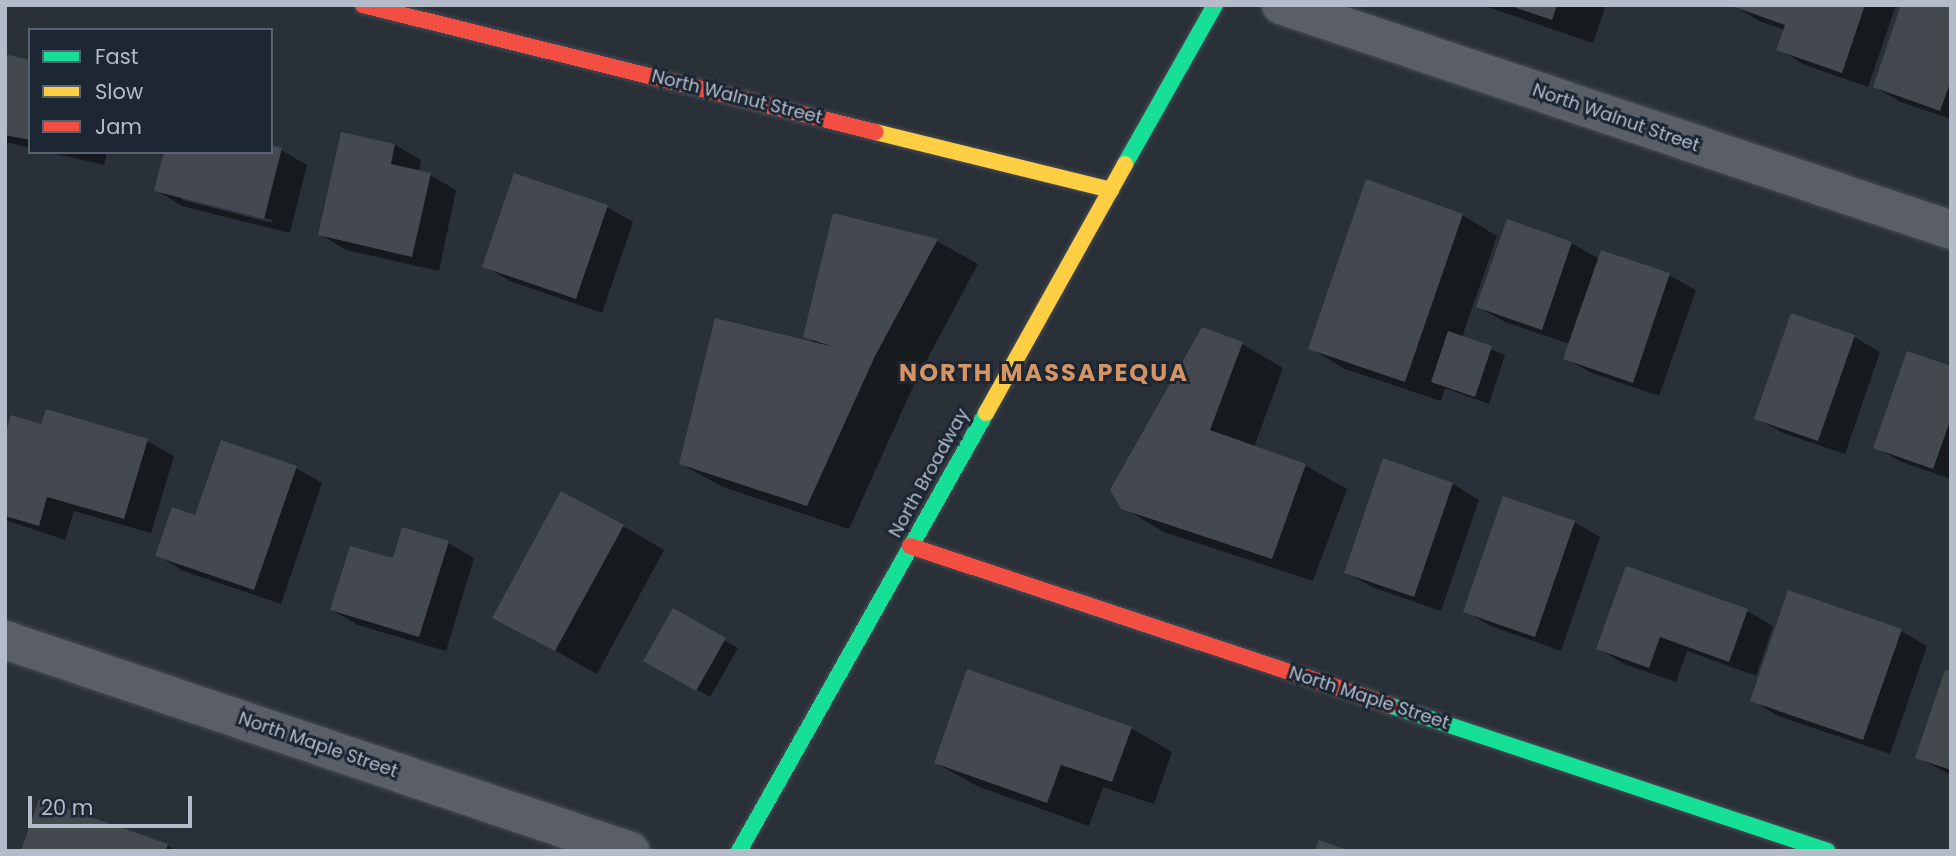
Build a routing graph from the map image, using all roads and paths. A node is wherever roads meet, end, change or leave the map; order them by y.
1 (363, 5) edge
2 (1215, 5) edge
3 (1281, 5) edge
4 (1111, 190) junction
5 (1951, 230) edge
6 (910, 546) junction
7 (5, 640) edge
8 (630, 851) edge
9 (739, 851) edge
10 (1827, 851) edge

1 - 4 street, North Walnut Street
2 - 4 street, North Broadway
3 - 5 street, North Walnut Street
4 - 6 street, North Broadway
6 - 9 street, North Broadway
6 - 10 street, North Maple Street
7 - 8 street, North Maple Street

